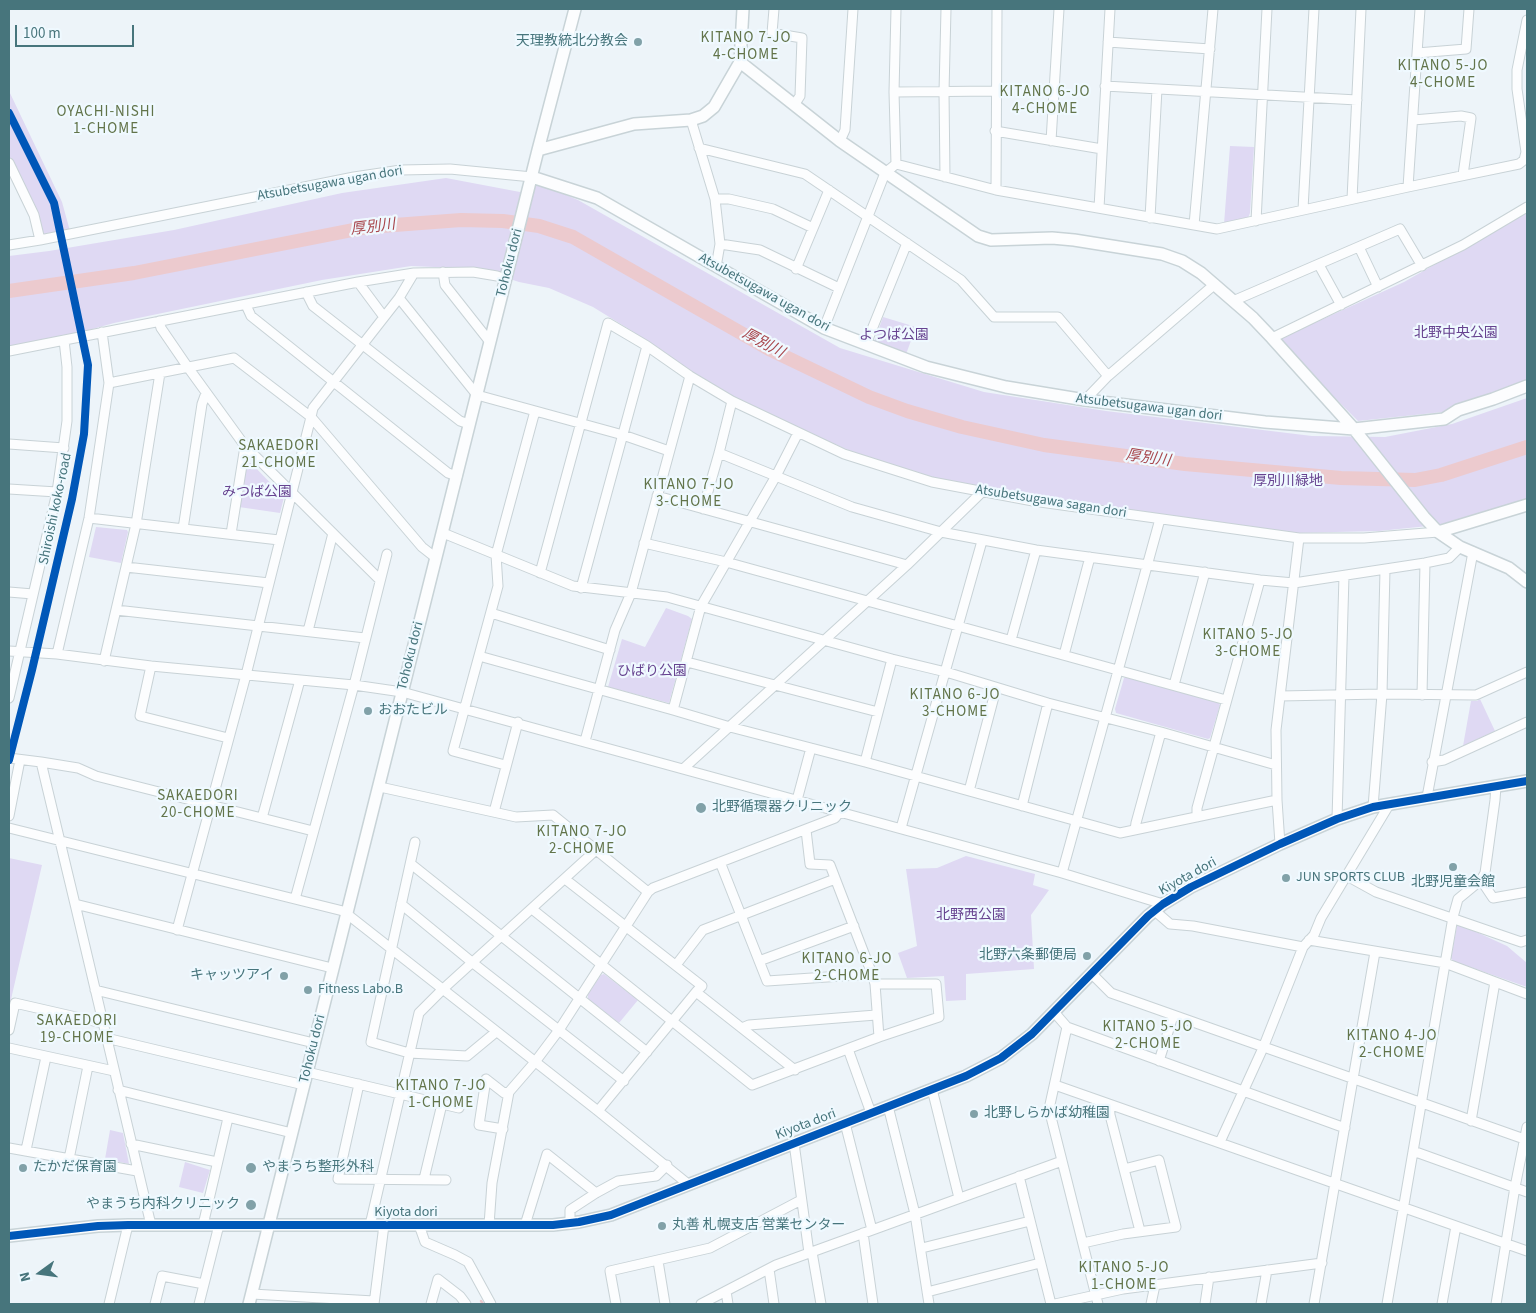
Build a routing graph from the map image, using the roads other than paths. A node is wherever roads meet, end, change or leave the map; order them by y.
1 (575, 9) edge
2 (743, 9) edge
3 (774, 9) edge
4 (853, 9) edge
5 (896, 9) edge
6 (946, 9) edge
7 (997, 9) edge
8 (1059, 9) edge
9 (1110, 9) edge
10 (1213, 9) edge
11 (1267, 9) edge
12 (1314, 9) edge
13 (1361, 9) edge
14 (1420, 9) edge
15 (1469, 9) edge
16 (1527, 20) edge
17 (1108, 42) junction
18 (1210, 49) junction
19 (1417, 53) junction
20 (740, 62) junction
21 (1105, 86) junction
22 (1157, 89) junction
23 (1206, 91) junction
24 (894, 92) junction
25 (944, 92) junction
26 (996, 92) junction
27 (1262, 95) junction
28 (1308, 98) junction
29 (1357, 100) junction
30 (794, 105) junction
31 (691, 120) junction
32 (1413, 120) junction
33 (995, 131) junction
34 (1051, 141) junction
35 (840, 142) junction
36 (699, 148) junction
37 (1102, 149) junction
38 (538, 150) junction
39 (9, 163) edge
40 (896, 164) junction
41 (885, 173) junction
42 (1464, 175) junction
43 (532, 177) junction
44 (945, 177) junction
45 (1408, 186) junction
46 (829, 190) junction
47 (996, 190) junction
48 (715, 199) junction
49 (1352, 199) junction
50 (1527, 206) edge
51 (1099, 208) junction
52 (1303, 209) junction
53 (867, 216) junction
54 (1150, 218) junction
55 (1256, 221) junction
56 (1194, 225) junction
57 (813, 228) junction
58 (40, 240) junction
59 (907, 243) junction
60 (720, 244) junction
61 (9, 245) edge
62 (1358, 247) junction
63 (1319, 265) junction
64 (1422, 266) junction
65 (716, 267) junction
66 (796, 269) junction
67 (414, 272) junction
68 (443, 272) junction
69 (506, 279) junction
70 (358, 282) junction
71 (1215, 284) junction
72 (1378, 287) junction
73 (839, 288) junction
74 (306, 292) junction
75 (400, 298) junction
76 (1233, 301) junction
77 (246, 305) junction
78 (1341, 305) junction
79 (384, 317) junction
80 (159, 321) junction
81 (824, 328) junction
82 (102, 332) junction
83 (1272, 338) junction
84 (64, 340) junction
85 (490, 342) junction
86 (363, 344) junction
87 (866, 344) junction
88 (648, 346) junction
89 (9, 351) edge
90 (187, 366) junction
91 (160, 373) junction
92 (690, 376) junction
93 (1108, 376) junction
94 (333, 382) junction
95 (109, 383) junction
96 (1527, 386) edge
97 (206, 393) junction
98 (477, 395) junction
99 (1085, 400) junction
100 (732, 401) junction
101 (535, 411) junction
102 (311, 417) junction
103 (581, 423) junction
104 (469, 424) junction
105 (1354, 429) junction
106 (798, 433) junction
107 (623, 435) junction
108 (9, 444) edge
109 (245, 446) junction
110 (64, 448) junction
111 (669, 451) junction
112 (719, 453) junction
113 (457, 476) junction
114 (776, 476) junction
115 (9, 488) edge
116 (57, 492) junction
117 (291, 492) junction
118 (982, 492) junction
119 (657, 496) junction
120 (1527, 506) edge
121 (702, 508) junction
122 (89, 518) junction
123 (1160, 519) junction
124 (749, 522) junction
125 (136, 524) junction
126 (182, 529) junction
127 (941, 532) junction
128 (1438, 532) junction
129 (332, 533) junction
130 (443, 533) junction
131 (230, 534) junction
132 (1299, 538) junction
133 (280, 540) junction
134 (982, 541) junction
135 (644, 543) junction
136 (1460, 547) junction
137 (1036, 550) junction
138 (1473, 552) junction
139 (387, 554) dead end
140 (496, 555) junction
141 (1090, 557) junction
142 (436, 558) junction
143 (726, 562) junction
144 (1425, 563) junction
145 (907, 564) junction
146 (1147, 565) junction
147 (126, 567) junction
148 (1385, 570) junction
149 (1205, 572) junction
150 (540, 573) junction
151 (1344, 576) junction
152 (380, 580) junction
153 (1260, 580) junction
154 (1527, 582) edge
155 (269, 583) junction
156 (1294, 584) junction
157 (581, 588) junction
158 (9, 592) edge
159 (631, 593) junction
160 (33, 594) junction
161 (867, 601) junction
162 (701, 606) junction
163 (116, 610) junction
164 (491, 613) junction
165 (958, 625) junction
166 (258, 626) junction
167 (308, 631) junction
168 (365, 638) junction
169 (824, 640) junction
170 (1011, 640) junction
171 (610, 650) junction
172 (9, 651) edge
173 (20, 652) junction
174 (56, 654) junction
175 (1064, 655) junction
176 (479, 656) junction
177 (892, 659) junction
178 (104, 660) junction
179 (686, 662) junction
180 (150, 666) junction
181 (1118, 670) junction
182 (946, 672) junction
183 (1527, 672) edge
184 (246, 675) junction
185 (300, 680) junction
186 (354, 685) junction
187 (775, 685) junction
188 (1174, 685) junction
189 (996, 688) junction
190 (598, 689) junction
191 (402, 692) junction
192 (1382, 694) junction
193 (1340, 695) junction
194 (1422, 695) junction
195 (1446, 695) junction
196 (1280, 696) junction
197 (9, 698) edge
198 (1226, 700) junction
199 (1048, 703) junction
200 (465, 708) junction
201 (673, 710) junction
202 (878, 712) junction
203 (1105, 718) junction
204 (518, 722) junction
205 (1527, 722) edge
206 (730, 727) junction
207 (1162, 732) junction
208 (228, 738) junction
209 (585, 741) junction
210 (1214, 746) junction
211 (810, 748) junction
212 (9, 758) edge
213 (20, 760) junction
214 (41, 762) junction
215 (865, 762) junction
216 (1432, 762) junction
217 (1276, 765) junction
218 (505, 766) junction
219 (683, 769) junction
220 (916, 777) junction
221 (1527, 781) edge
222 (1496, 786) junction
223 (380, 787) junction
224 (969, 791) junction
225 (1427, 797) junction
226 (797, 800) junction
227 (1277, 800) junction
228 (210, 805) junction
229 (1389, 805) junction
230 (1022, 806) junction
231 (1373, 807) junction
232 (494, 812) junction
233 (839, 813) junction
234 (9, 816) edge
235 (1196, 817) junction
236 (262, 818) junction
237 (1337, 819) junction
238 (1076, 821) junction
239 (9, 828) edge
240 (902, 828) junction
241 (313, 830) junction
242 (806, 830) junction
243 (1135, 830) junction
244 (61, 841) junction
245 (415, 842) dead end
246 (1280, 844) junction
247 (596, 850) junction
248 (720, 862) junction
249 (411, 864) junction
250 (1062, 873) junction
251 (192, 874) junction
252 (1347, 876) junction
253 (565, 879) junction
254 (835, 879) junction
255 (1481, 880) junction
256 (648, 892) junction
257 (1527, 892) edge
258 (295, 899) junction
259 (75, 904) junction
260 (401, 904) junction
261 (1159, 907) junction
262 (532, 910) junction
263 (347, 913) junction
264 (742, 915) junction
265 (1453, 917) junction
266 (854, 926) junction
267 (626, 927) junction
268 (177, 930) junction
269 (502, 936) junction
270 (1527, 940) edge
271 (1306, 944) junction
272 (392, 948) junction
273 (1375, 952) junction
274 (759, 961) junction
275 (473, 963) junction
276 (1445, 963) junction
277 (601, 965) junction
278 (676, 965) junction
279 (332, 968) junction
280 (872, 974) junction
281 (1092, 974) junction
282 (1495, 982) junction
283 (876, 984) junction
284 (443, 989) junction
285 (95, 990) junction
286 (696, 992) junction
287 (1527, 994) edge
288 (580, 998) junction
289 (1054, 1012) junction
290 (876, 1015) junction
291 (1173, 1016) junction
292 (672, 1021) junction
293 (102, 1023) junction
294 (1067, 1027) junction
295 (742, 1028) junction
296 (9, 1030) edge
297 (559, 1030) junction
298 (496, 1032) junction
299 (879, 1037) junction
300 (106, 1038) junction
301 (314, 1043) junction
302 (9, 1048) edge
303 (1263, 1048) junction
304 (848, 1049) junction
305 (647, 1052) junction
306 (409, 1053) junction
307 (46, 1057) junction
308 (1158, 1061) junction
309 (535, 1062) junction
310 (88, 1066) junction
311 (795, 1070) junction
312 (114, 1071) junction
313 (308, 1072) junction
314 (1353, 1080) junction
315 (624, 1081) junction
316 (358, 1084) junction
317 (304, 1085) junction
318 (1055, 1085) junction
319 (932, 1089) junction
320 (118, 1090) junction
321 (1244, 1091) junction
322 (509, 1092) junction
323 (400, 1094) junction
324 (442, 1104) junction
325 (1109, 1104) junction
326 (1421, 1104) junction
327 (888, 1106) junction
328 (459, 1108) dead end
329 (598, 1111) junction
330 (872, 1113) junction
331 (228, 1118) junction
332 (1471, 1121) junction
333 (845, 1123) junction
334 (1527, 1127) edge
335 (1344, 1128) junction
336 (503, 1129) junction
337 (292, 1133) junction
338 (1526, 1140) edge
339 (1220, 1142) junction
340 (794, 1143) junction
341 (131, 1144) junction
342 (9, 1148) edge
343 (26, 1150) junction
344 (1413, 1151) junction
345 (69, 1159) junction
346 (1062, 1161) junction
347 (217, 1162) junction
348 (667, 1165) junction
349 (1124, 1169) junction
350 (138, 1171) junction
351 (1019, 1176) junction
352 (380, 1178) junction
353 (424, 1179) junction
354 (446, 1180) dead end
355 (1335, 1183) junction
356 (688, 1184) junction
357 (1515, 1187) junction
358 (1527, 1192) edge
359 (596, 1193) junction
360 (959, 1198) junction
361 (801, 1200) junction
362 (1404, 1208) junction
363 (915, 1214) junction
364 (1030, 1221) junction
365 (151, 1224) junction
366 (570, 1224) junction
367 (128, 1225) junction
368 (203, 1225) junction
369 (219, 1225) junction
370 (384, 1225) junction
371 (419, 1225) junction
372 (489, 1225) junction
373 (525, 1225) junction
374 (269, 1226) junction
375 (370, 1226) junction
376 (1456, 1226) junction
377 (1140, 1231) junction
378 (867, 1232) junction
379 (9, 1236) edge
380 (1083, 1243) junction
381 (1506, 1244) junction
382 (922, 1248) junction
383 (1527, 1252) edge
384 (810, 1253) junction
385 (658, 1261) junction
386 (1040, 1263) junction
387 (1322, 1263) junction
388 (769, 1269) junction
389 (1267, 1270) junction
390 (1209, 1277) junction
391 (204, 1284) junction
392 (1155, 1285) junction
393 (726, 1291) junction
394 (927, 1292) junction
395 (1096, 1294) junction
396 (250, 1299) edge
397 (374, 1303) edge
398 (109, 1304) edge
399 (155, 1304) edge
400 (199, 1304) edge
401 (431, 1304) edge
402 (466, 1304) edge
403 (491, 1304) edge
404 (616, 1304) edge
405 (665, 1304) edge
406 (701, 1304) edge
407 (728, 1304) edge
408 (774, 1304) edge
409 (820, 1304) edge
410 (873, 1304) edge
411 (929, 1304) edge
412 (1053, 1304) edge
413 (1098, 1304) edge
414 (1152, 1304) edge
415 (1205, 1304) edge
416 (1261, 1304) edge
417 (1314, 1304) edge
418 (1387, 1304) edge
419 (1442, 1304) edge
420 (1496, 1304) edge

1 - 38 street, Tohoku dori
2 - 20 street
3 - 30 street
4 - 35 street
5 - 24 street
6 - 25 street
7 - 26 street
8 - 34 street
9 - 17 street
10 - 18 street
11 - 27 street
12 - 28 street
13 - 29 street
14 - 19 street
15 - 19 street
16 - 42 street
17 - 18 street
17 - 21 street
18 - 23 street
19 - 32 street
20 - 30 street
20 - 31 street
21 - 22 street
21 - 37 street
22 - 23 street
22 - 54 street
23 - 27 street
23 - 56 street
24 - 25 street
24 - 40 street
25 - 26 street
25 - 44 street
26 - 33 street
27 - 28 street
27 - 55 street
28 - 29 street
28 - 52 street
29 - 49 street
30 - 35 street
31 - 36 street
31 - 38 street
32 - 42 street
32 - 45 street
33 - 34 street
33 - 47 street
34 - 37 street
35 - 41 street
36 - 46 street
36 - 48 street
37 - 51 street
38 - 43 street, Tohoku dori
39 - 58 street
40 - 41 street
40 - 44 street
41 - 53 street
41 - 71 street
42 - 45 street
43 - 58 street, Atsubetsugawa ugan dori
43 - 65 street, Atsubetsugawa ugan dori
43 - 69 street, Tohoku dori
44 - 47 street
45 - 49 street
46 - 53 street
46 - 57 street
47 - 51 street
48 - 57 street
48 - 60 street
49 - 52 street
50 - 64 street
51 - 54 street
52 - 55 street
53 - 59 street
53 - 73 street
54 - 56 street
55 - 56 street
57 - 66 street
58 - 61 street, Atsubetsugawa ugan dori
59 - 87 street
59 - 93 street
60 - 65 street
60 - 66 street
62 - 63 street
62 - 64 street
62 - 72 street
63 - 76 street
63 - 78 street
64 - 72 street
65 - 81 street, Atsubetsugawa ugan dori
66 - 73 street
67 - 68 street
67 - 70 street
67 - 75 street
68 - 69 street
68 - 85 street
69 - 85 street, Tohoku dori
70 - 74 street
70 - 79 street
71 - 76 street
71 - 93 street
72 - 78 street
73 - 81 street
74 - 77 street
74 - 86 street
75 - 79 street
75 - 98 street
76 - 83 street
77 - 80 street
77 - 94 street
78 - 83 street
79 - 86 street
80 - 82 street
80 - 90 street
81 - 87 street, Atsubetsugawa ugan dori
82 - 84 street
82 - 95 street
83 - 105 street
84 - 89 street
84 - 110 street
85 - 98 street, Tohoku dori
86 - 94 street
86 - 104 street
87 - 99 street, Atsubetsugawa ugan dori
88 - 92 street, Atsubetsugawa sagan dori
88 - 103 street, Atsubetsugawa sagan dori
88 - 107 street
90 - 91 street
90 - 97 street
90 - 102 street
91 - 95 street
91 - 125 street
92 - 100 street, Atsubetsugawa sagan dori
92 - 111 street
93 - 99 street
94 - 102 street
94 - 113 street
95 - 122 street
96 - 105 street, Atsubetsugawa ugan dori
97 - 109 street
97 - 126 street
98 - 101 street
98 - 104 street, Tohoku dori
99 - 105 street, Atsubetsugawa ugan dori
100 - 106 street, Atsubetsugawa sagan dori
100 - 112 street
101 - 103 street
101 - 140 street
102 - 117 street
102 - 142 street
103 - 107 street
103 - 150 street
104 - 113 street, Tohoku dori
105 - 128 street
106 - 114 street
106 - 118 street, Atsubetsugawa sagan dori
107 - 111 street
107 - 157 street
108 - 110 street
109 - 117 street
109 - 131 street
110 - 116 street
111 - 119 street
112 - 114 street
112 - 121 street
113 - 130 street, Tohoku dori
114 - 124 street
114 - 127 street
115 - 116 street
116 - 160 street
117 - 129 street
117 - 133 street
118 - 123 street, Atsubetsugawa sagan dori
118 - 127 street
119 - 121 street
119 - 135 street
120 - 128 street, Atsubetsugawa sagan dori
121 - 124 street
122 - 125 street
122 - 174 street
123 - 132 street, Atsubetsugawa sagan dori
123 - 146 street
124 - 143 street
124 - 145 street
125 - 126 street
125 - 147 street
126 - 131 street
127 - 134 street
127 - 145 street
128 - 132 street, Atsubetsugawa sagan dori
128 - 136 street
129 - 152 street
129 - 167 street
130 - 140 street
130 - 142 street, Tohoku dori
131 - 133 street
132 - 156 street
133 - 155 street
134 - 137 street
134 - 165 street
135 - 143 street
135 - 159 street
136 - 138 street
136 - 144 street
137 - 141 street
137 - 170 street
138 - 154 street
138 - 195 street
139 - 152 street
140 - 150 street
140 - 164 street
141 - 146 street
141 - 175 street
142 - 191 street, Tohoku dori
143 - 161 street
143 - 162 street
144 - 148 street
144 - 194 street
145 - 161 street
146 - 149 street
146 - 181 street
147 - 155 street
147 - 163 street
148 - 151 street
148 - 192 street
149 - 153 street
149 - 188 street
150 - 157 street
151 - 156 street
151 - 193 street
152 - 168 street
153 - 156 street
153 - 198 street
155 - 166 street
156 - 196 street
157 - 159 street
158 - 160 street
159 - 162 street
159 - 171 street
160 - 173 street
161 - 165 street
161 - 169 street
162 - 169 street
162 - 179 street
163 - 166 street
163 - 178 street
164 - 171 street
164 - 176 street
165 - 170 street
165 - 182 street
166 - 167 street
166 - 184 street
167 - 168 street
168 - 186 street
169 - 177 street
169 - 187 street
170 - 175 street
171 - 190 street
172 - 173 street
173 - 174 street
173 - 197 street
174 - 178 street
175 - 181 street
176 - 190 street
176 - 200 street
177 - 182 street
177 - 202 street
178 - 180 street
179 - 187 street
179 - 201 street
180 - 184 street
180 - 208 street
181 - 188 street
181 - 203 street
182 - 189 street
182 - 220 street
183 - 195 street
184 - 185 street
184 - 208 street
185 - 186 street
185 - 236 street
186 - 191 street
186 - 241 street
187 - 202 street
187 - 206 street
188 - 198 street
189 - 199 street
189 - 224 street
190 - 201 street
190 - 209 street
191 - 200 street
191 - 223 street, Tohoku dori
192 - 193 street
192 - 194 street
192 - 231 street
193 - 196 street
193 - 237 street
194 - 195 street
195 - 216 street
196 - 217 street
198 - 210 street
199 - 203 street
199 - 230 street
200 - 204 street
200 - 218 street
201 - 206 street
202 - 215 street
203 - 207 street
203 - 238 street
204 - 209 street
204 - 218 street
205 - 216 street
206 - 211 street
206 - 219 street
207 - 210 street
207 - 243 street
208 - 228 street
209 - 219 street
210 - 217 street
210 - 235 street
211 - 215 street
211 - 226 street
212 - 213 street
213 - 214 street
213 - 234 street
214 - 228 street
214 - 244 street
215 - 220 street
216 - 225 street
217 - 227 street
218 - 232 street
219 - 226 street
220 - 224 street
220 - 240 street
221 - 222 street, Kiyota dori
222 - 225 street, Kiyota dori
222 - 255 street
223 - 232 street
223 - 263 street, Tohoku dori
224 - 230 street
225 - 229 street, Kiyota dori
226 - 233 street
227 - 235 street
227 - 246 street
228 - 236 street
228 - 251 street
229 - 231 street, Kiyota dori
229 - 252 street
230 - 238 street
231 - 237 street, Kiyota dori
232 - 247 street
233 - 240 street
233 - 242 street
235 - 243 street
236 - 241 street
237 - 246 street, Kiyota dori
238 - 243 street
238 - 250 street
239 - 244 street
240 - 250 street
241 - 258 street
242 - 248 street
242 - 254 street
244 - 251 street
244 - 259 street
245 - 249 street
246 - 261 street, Kiyota dori
247 - 253 street
247 - 256 street
248 - 256 street
248 - 264 street
249 - 260 street
249 - 269 street
250 - 261 street
251 - 258 street
251 - 268 street
252 - 265 street
252 - 271 street
253 - 262 street
253 - 267 street
254 - 264 street
254 - 266 street
255 - 257 street
255 - 265 street
256 - 267 street
258 - 263 street
259 - 268 street
259 - 285 street
260 - 272 street
260 - 275 street
261 - 271 street
261 - 281 street, Kiyota dori
262 - 269 street
262 - 277 street
263 - 272 street
263 - 279 street, Tohoku dori
264 - 274 street
264 - 278 street
265 - 270 street
265 - 276 street
266 - 274 street
266 - 280 street
267 - 277 street
267 - 278 street
268 - 279 street
269 - 275 street
269 - 288 street
271 - 273 street
271 - 303 street
272 - 284 street
272 - 306 street
273 - 276 street
273 - 314 street
274 - 280 street
275 - 284 street
275 - 297 street
276 - 282 street
276 - 326 street
277 - 288 street
277 - 292 street
278 - 286 street
279 - 301 street, Tohoku dori
280 - 283 street
281 - 289 street, Kiyota dori
281 - 291 street
282 - 287 street
282 - 332 street
283 - 290 street
283 - 299 street
284 - 298 street
284 - 306 street
285 - 293 street
285 - 301 street
286 - 292 street
286 - 295 street
288 - 297 street
288 - 305 street
289 - 294 street
289 - 319 street, Kiyota dori
290 - 295 street
290 - 299 street
291 - 303 street
291 - 308 street
292 - 305 street
292 - 311 street
293 - 296 street
293 - 300 street
294 - 308 street
294 - 318 street
295 - 311 street
297 - 309 street
297 - 315 street
298 - 306 street
298 - 309 street
299 - 304 street
300 - 312 street
300 - 317 street
301 - 313 street, Tohoku dori
302 - 307 street
303 - 314 street
303 - 321 street
304 - 311 street
304 - 330 street
305 - 315 street
306 - 323 street
307 - 310 street
307 - 343 street
308 - 321 street
309 - 322 street
309 - 329 street
310 - 312 street
310 - 345 street
312 - 320 street
313 - 316 street
313 - 317 street, Tohoku dori
314 - 326 street
314 - 335 street
315 - 329 street
316 - 323 street
316 - 352 street
317 - 337 street, Tohoku dori
318 - 325 street
318 - 346 street
319 - 327 street, Kiyota dori
319 - 360 street
320 - 331 street
320 - 341 street
321 - 335 street
321 - 339 street
322 - 336 street
322 - 336 street
323 - 324 street
323 - 352 street
324 - 328 street
324 - 353 street
325 - 339 street
325 - 349 street
326 - 332 street
326 - 344 street
327 - 330 street, Kiyota dori
327 - 363 street
329 - 348 street
330 - 333 street, Kiyota dori
331 - 337 street
331 - 347 street
332 - 338 street
333 - 340 street, Kiyota dori
333 - 378 street
334 - 338 street
335 - 355 street
336 - 372 street
337 - 374 street, Tohoku dori
338 - 357 street
339 - 355 street
340 - 356 street, Kiyota dori
340 - 361 street
341 - 347 street
341 - 350 street
342 - 343 street
343 - 345 street
344 - 357 street
344 - 362 street
345 - 350 street
346 - 351 street
346 - 380 street
347 - 368 street
348 - 356 street
348 - 359 street
349 - 377 street
349 - 377 street
350 - 365 street
351 - 360 street
351 - 364 street
352 - 353 street
352 - 375 street
353 - 354 street
355 - 362 street
355 - 387 street
356 - 366 street, Kiyota dori
357 - 358 street
357 - 381 street
359 - 366 street
359 - 373 street
360 - 363 street
361 - 384 street
361 - 385 street
362 - 376 street
362 - 418 street
363 - 378 street
363 - 382 street
364 - 382 street
364 - 386 street
365 - 367 street, Kiyota dori
365 - 368 street, Kiyota dori
366 - 373 street, Kiyota dori
367 - 379 street, Kiyota dori
367 - 398 street
368 - 369 street, Kiyota dori
369 - 374 street, Kiyota dori
369 - 391 street
370 - 371 street, Kiyota dori
370 - 375 street, Kiyota dori
370 - 397 street
371 - 372 street, Kiyota dori
371 - 403 street
372 - 373 street, Kiyota dori
374 - 375 street, Kiyota dori
374 - 396 street, Tohoku dori
376 - 381 street
376 - 419 street
377 - 380 street
378 - 384 street
378 - 410 street
380 - 395 street
381 - 383 street
381 - 420 street
382 - 394 street
384 - 388 street
384 - 409 street
385 - 404 street
385 - 405 street
386 - 394 street
386 - 412 street
387 - 389 street
387 - 417 street
388 - 393 street
388 - 408 street
389 - 390 street
389 - 416 street
390 - 392 street
390 - 415 street
391 - 399 street
391 - 400 street
392 - 395 street
392 - 414 street
393 - 406 street
393 - 407 street
394 - 411 street
395 - 412 street
395 - 413 street
396 - 397 street
401 - 402 street

